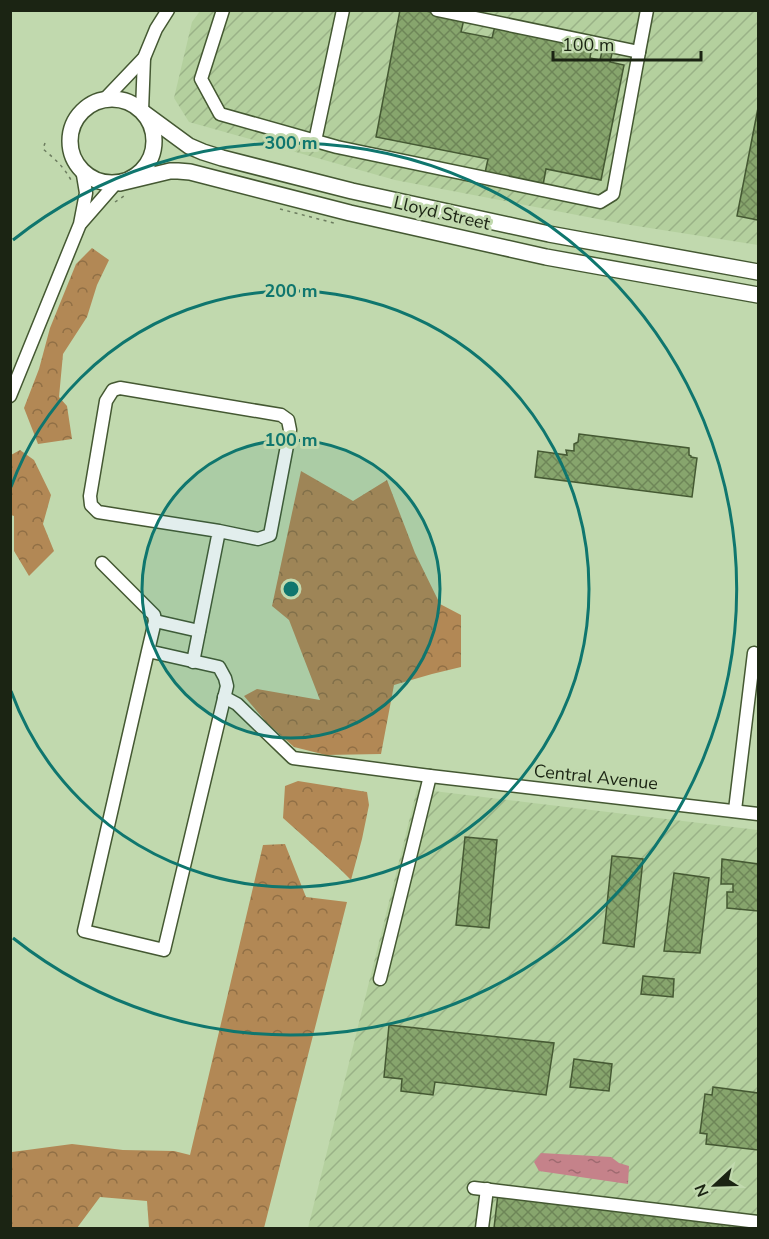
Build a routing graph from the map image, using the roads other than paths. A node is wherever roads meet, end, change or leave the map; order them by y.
1 (168, 10) edge
2 (223, 10) edge
3 (344, 10) edge
4 (437, 10) edge
5 (647, 10) edge
6 (639, 52) junction
7 (144, 58) junction
8 (104, 100) junction
9 (143, 112) junction
10 (315, 141) junction
11 (82, 170) junction
12 (118, 183) junction
13 (80, 224) junction
14 (759, 272) edge
15 (759, 295) edge
16 (10, 396) edge
17 (219, 531) junction
18 (102, 563) dead end
19 (155, 621) junction
20 (199, 631) junction
21 (148, 651) junction
22 (754, 653) dead end
23 (193, 662) junction
24 (224, 697) junction
25 (430, 776) junction
26 (735, 810) junction
27 (759, 813) edge
28 (380, 979) dead end
29 (759, 1222) edge
30 (482, 1228) edge

1 - 7 street
2 - 10 street
3 - 10 street
4 - 6 street
5 - 6 street
6 - 10 street
7 - 8 street
7 - 9 street
8 - 9 main road
8 - 11 main road
9 - 12 main road
9 - 14 main road, Lloyd Street
11 - 12 main road
11 - 13 street
12 - 13 street
12 - 15 main road, Lloyd Street
13 - 16 street
17 - 17 street
17 - 20 street
18 - 19 street
19 - 20 street
19 - 21 street
20 - 23 street
21 - 23 street
21 - 24 street
22 - 26 street
23 - 24 street
24 - 25 street, Central Avenue
25 - 26 street, Central Avenue
25 - 28 street
26 - 27 street, Central Avenue
29 - 30 street

